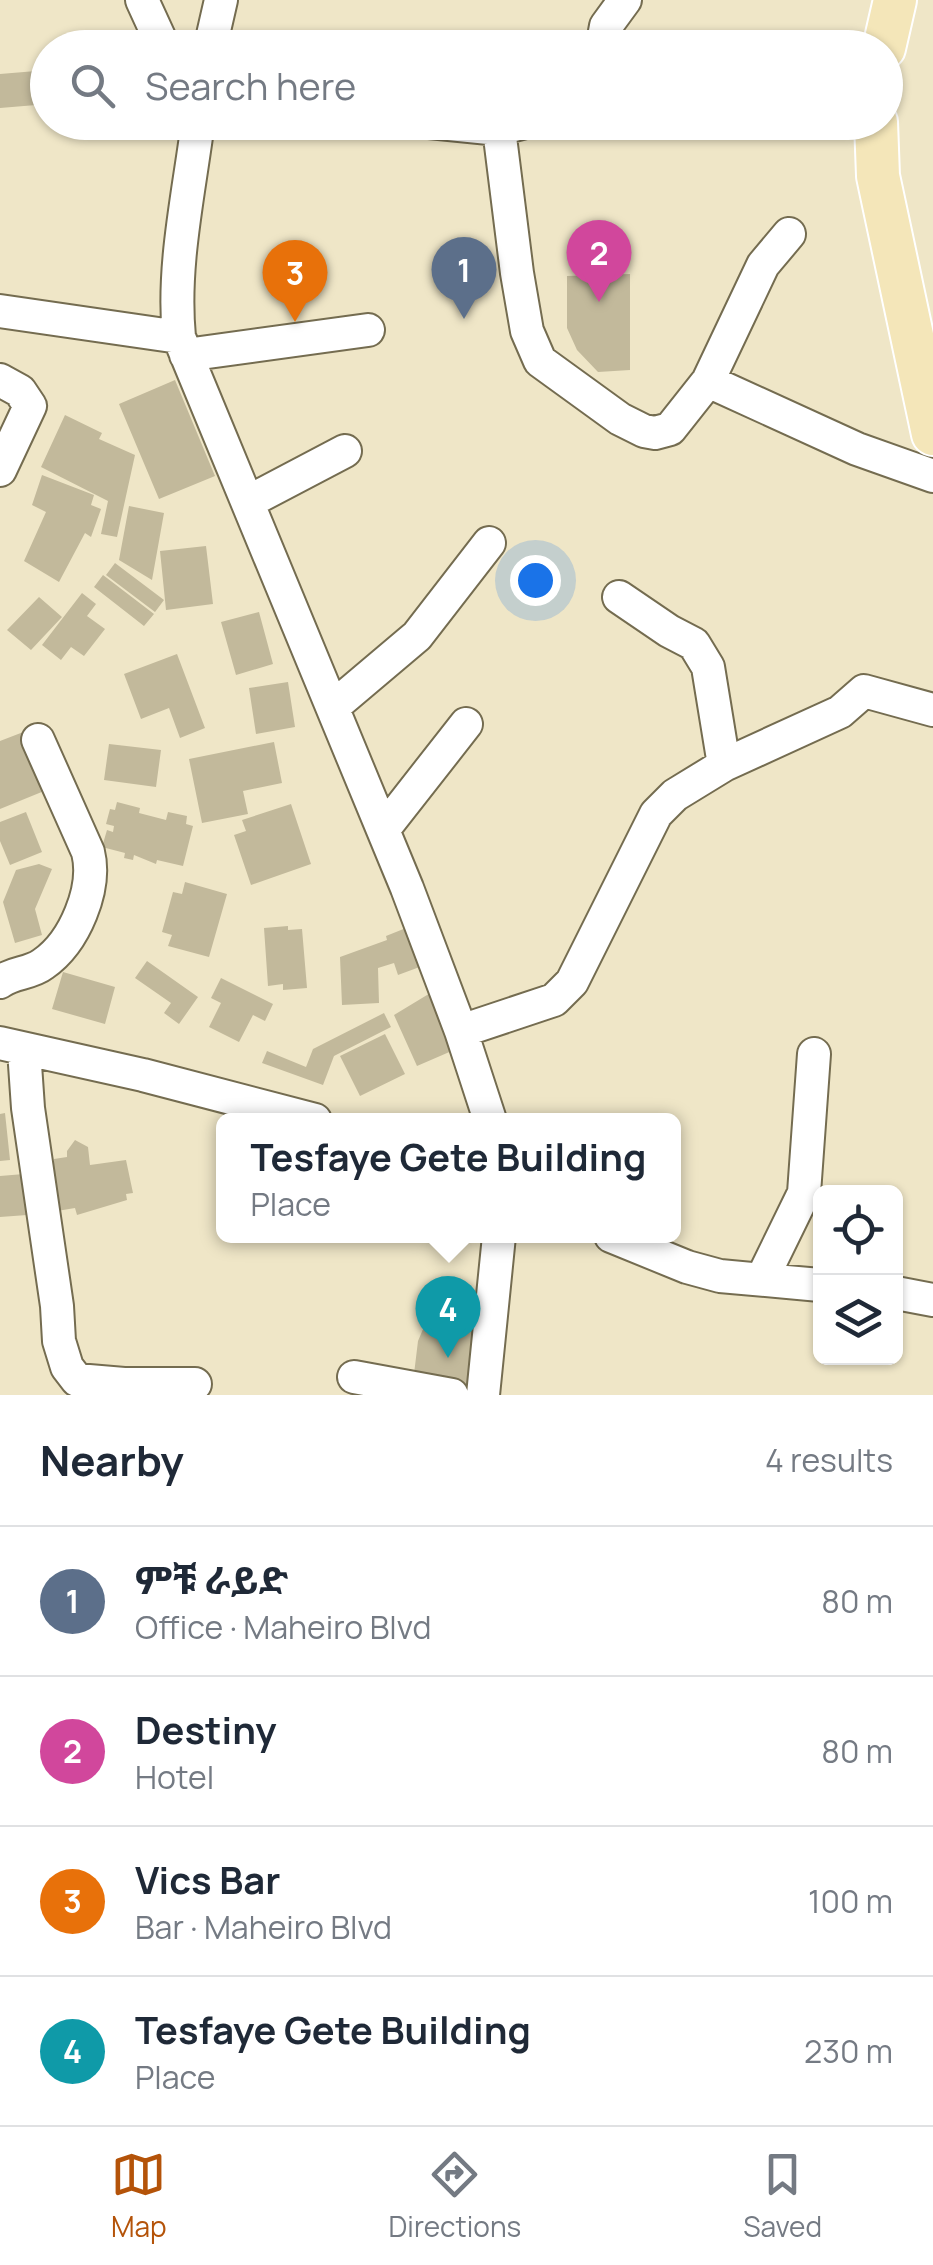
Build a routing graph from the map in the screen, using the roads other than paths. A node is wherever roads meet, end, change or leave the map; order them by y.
1 (142, 0) edge
2 (221, 0) edge
3 (625, 0) edge
4 (894, 0) edge
5 (156, 30) edge
6 (214, 30) edge
7 (605, 30) edge
8 (888, 30) edge
9 (196, 140) edge
10 (512, 140) edge
11 (877, 140) edge
12 (790, 234) dead end
13 (0, 311) edge
14 (368, 330) dead end
15 (182, 346) junction
16 (0, 380) edge
17 (708, 381) junction
18 (933, 434) edge
19 (346, 452) dead end
20 (0, 470) edge
21 (933, 476) edge
22 (248, 502) junction
23 (489, 544) dead end
24 (618, 597) dead end
25 (333, 707) junction
26 (933, 710) edge
27 (466, 724) dead end
28 (38, 740) dead end
29 (724, 765) junction
30 (383, 830) junction
31 (2, 972) edge
32 (462, 1031) junction
33 (12, 1046) edge
34 (814, 1054) dead end
35 (287, 1113) edge
36 (488, 1113) edge
37 (497, 1243) edge
38 (628, 1243) edge
39 (762, 1279) junction
40 (813, 1284) edge
41 (903, 1294) edge
42 (933, 1300) edge
43 (354, 1377) dead end
44 (195, 1384) dead end
45 (452, 1395) edge
46 (483, 1395) edge

1 - 5 street
2 - 6 street
3 - 7 street
4 - 8 main road
9 - 15 street
10 - 17 street
11 - 18 main road
12 - 17 street
13 - 15 street
14 - 15 street
15 - 22 street
16 - 20 street
17 - 21 street
19 - 22 street
22 - 25 street
23 - 25 street
24 - 29 street
25 - 30 street
26 - 29 street
27 - 30 street
28 - 31 street
29 - 32 street
30 - 32 street
32 - 36 street
33 - 35 street
33 - 44 street
34 - 39 street
37 - 46 street
38 - 39 street
39 - 40 street
41 - 42 street
43 - 45 street

